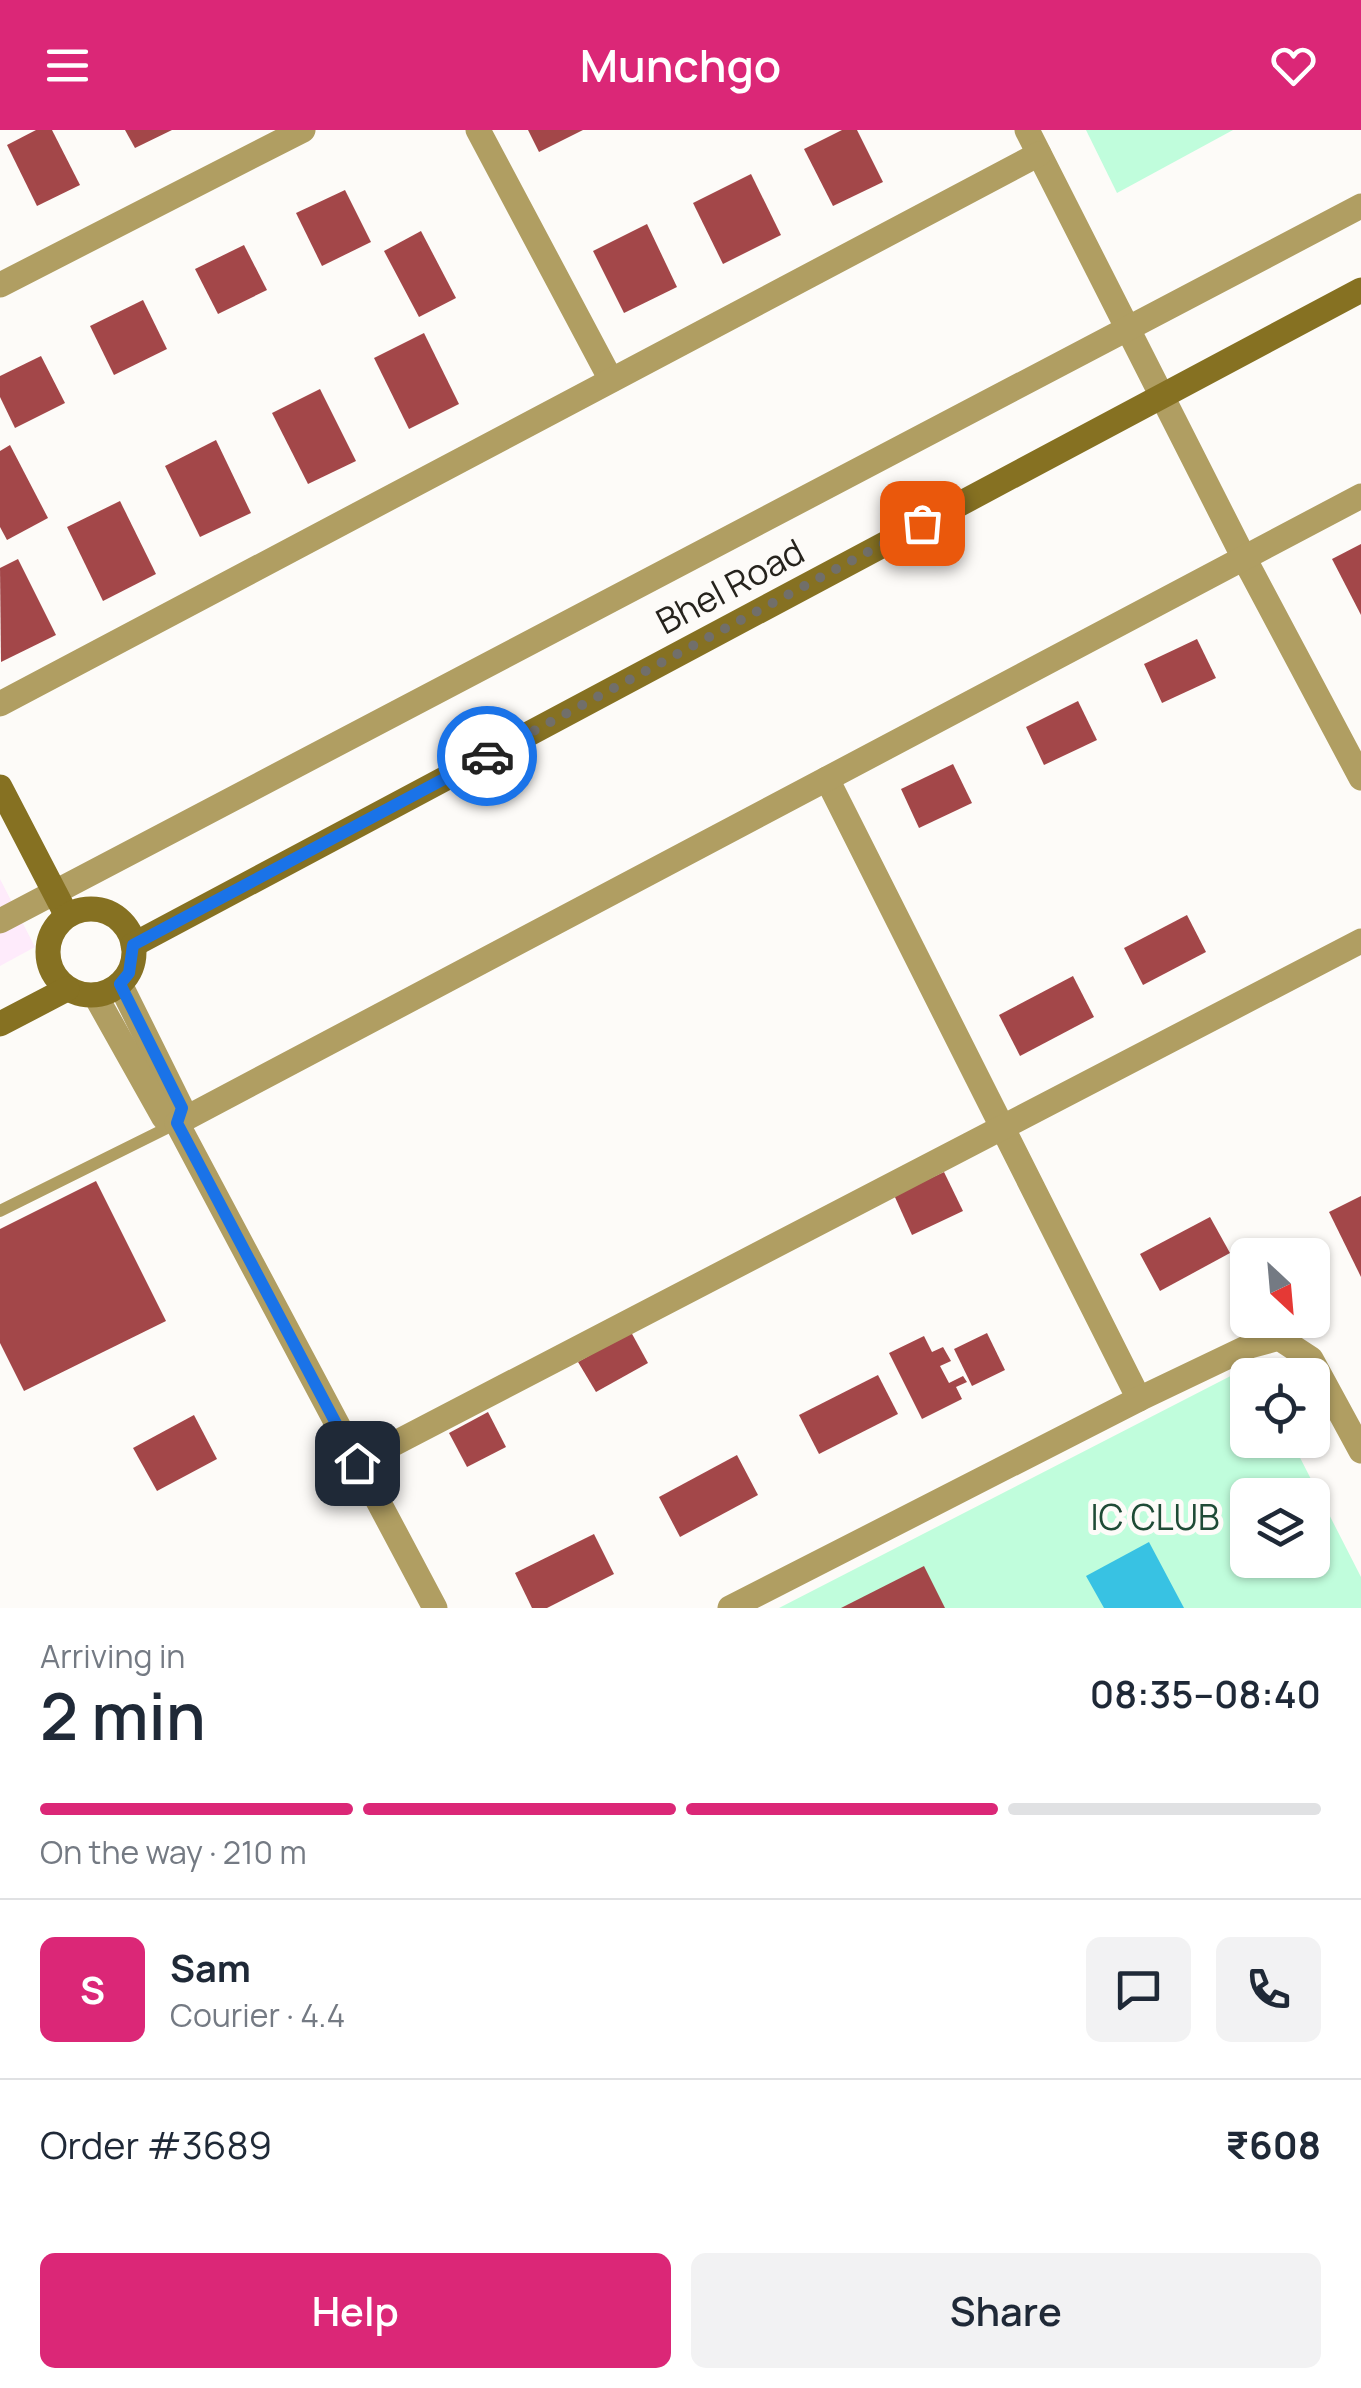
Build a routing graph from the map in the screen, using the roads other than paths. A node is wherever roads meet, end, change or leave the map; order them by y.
1 (304, 130) edge
2 (478, 130) edge
3 (1026, 130) edge
4 (1039, 154) junction
5 (1361, 206) edge
6 (0, 285) edge
7 (1361, 290) edge
8 (1127, 328) junction
9 (611, 380) junction
10 (1162, 395) junction
11 (1361, 496) edge
12 (1244, 558) junction
13 (0, 704) edge
14 (828, 778) junction
15 (1361, 778) edge
16 (0, 787) edge
17 (61, 905) junction
18 (0, 921) edge
19 (1361, 941) edge
20 (133, 945) junction
21 (120, 984) junction
22 (67, 989) junction
23 (94, 996) junction
24 (0, 1024) edge
25 (177, 1123) junction
26 (1003, 1127) junction
27 (0, 1211) edge
28 (1139, 1399) junction
29 (1361, 1451) edge
30 (357, 1463) junction
31 (435, 1608) edge
32 (730, 1608) edge

1 - 6 street
2 - 9 street
3 - 4 street
4 - 8 street
4 - 9 street
5 - 8 street
7 - 10 street, Bhel Road
8 - 10 street
8 - 17 street
9 - 13 street
10 - 12 street
10 - 20 street, Bhel Road
11 - 12 street
12 - 14 street
12 - 15 street
14 - 25 street
14 - 26 street
16 - 17 street
17 - 18 street
17 - 20 street
17 - 22 street
19 - 26 street
20 - 21 street
21 - 23 street
21 - 25 street
22 - 23 street
22 - 24 street
23 - 25 street
25 - 27 lane
25 - 30 street
26 - 28 street
26 - 30 street
28 - 29 street
28 - 32 street
30 - 31 street

